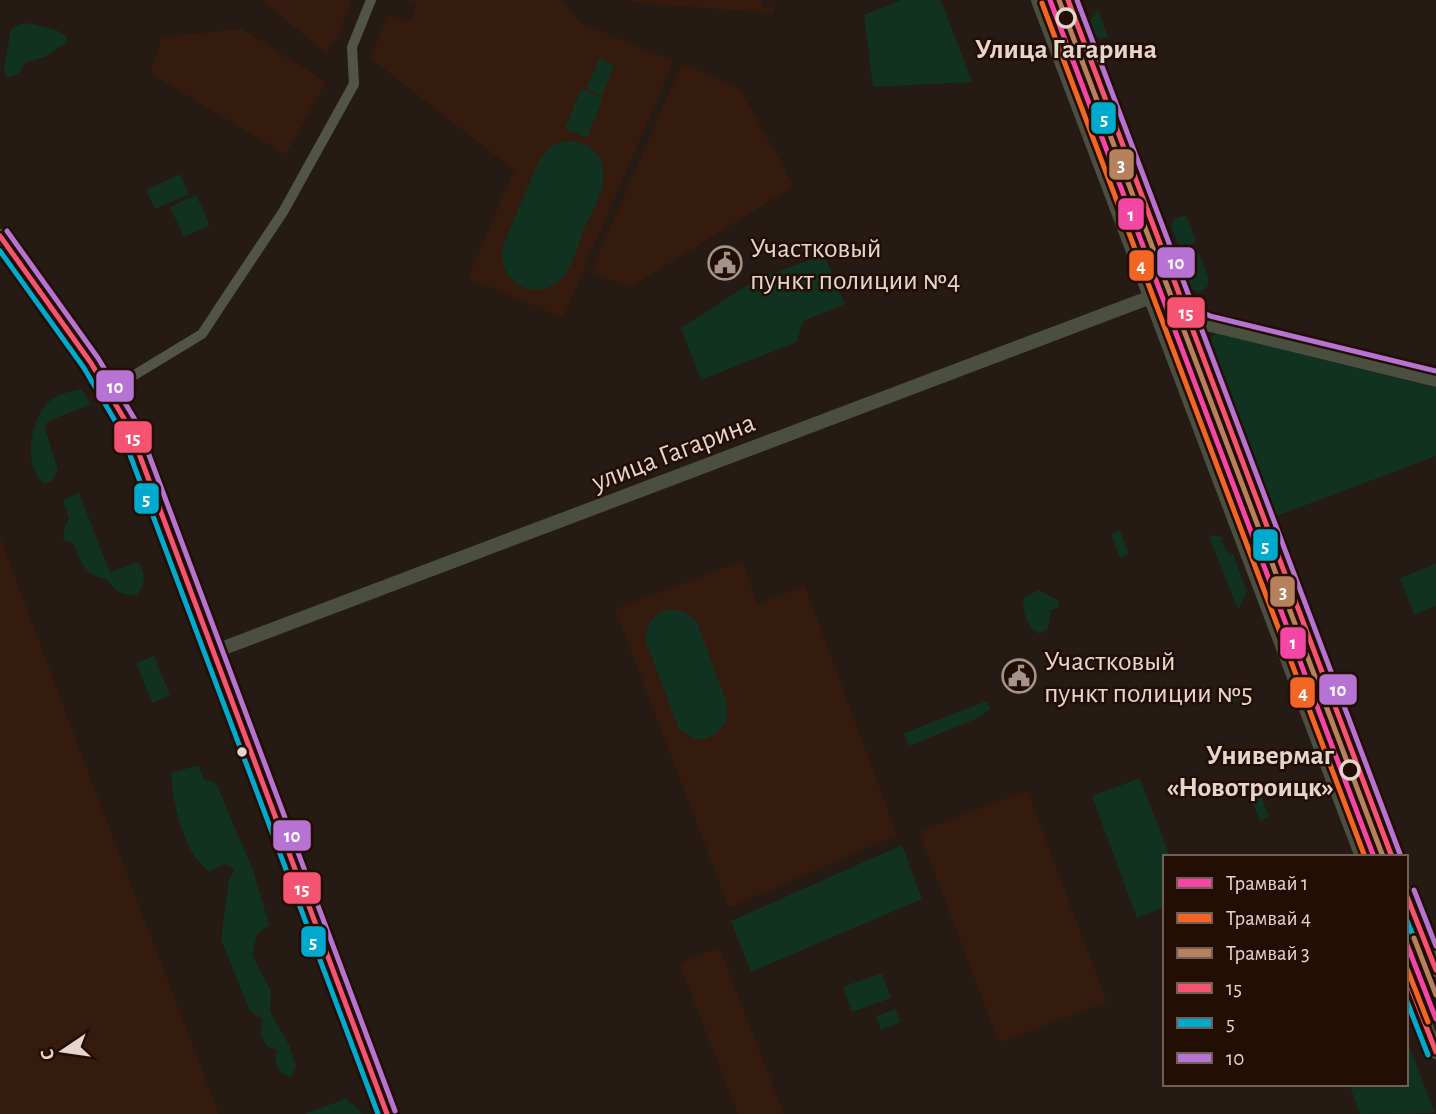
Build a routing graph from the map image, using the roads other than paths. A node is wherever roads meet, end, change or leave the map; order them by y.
1 (371, 0) edge
2 (1038, 0) edge
3 (1068, 0) edge
4 (0, 236) edge
5 (1151, 297) junction
6 (1185, 313) junction
7 (1436, 380) edge
8 (108, 391) junction
9 (213, 652) junction
10 (1361, 855) edge
11 (1391, 855) edge
12 (1408, 898) edge
13 (1436, 971) edge
14 (1408, 979) edge
15 (1436, 1052) edge
16 (387, 1114) edge

1 - 8 street
2 - 5 main road
3 - 6 main road
4 - 8 main road
5 - 6 main road
5 - 9 main road, улица Гагарина
5 - 10 main road
6 - 7 main road
6 - 11 main road
8 - 9 main road
9 - 16 main road
12 - 13 main road
14 - 15 main road

